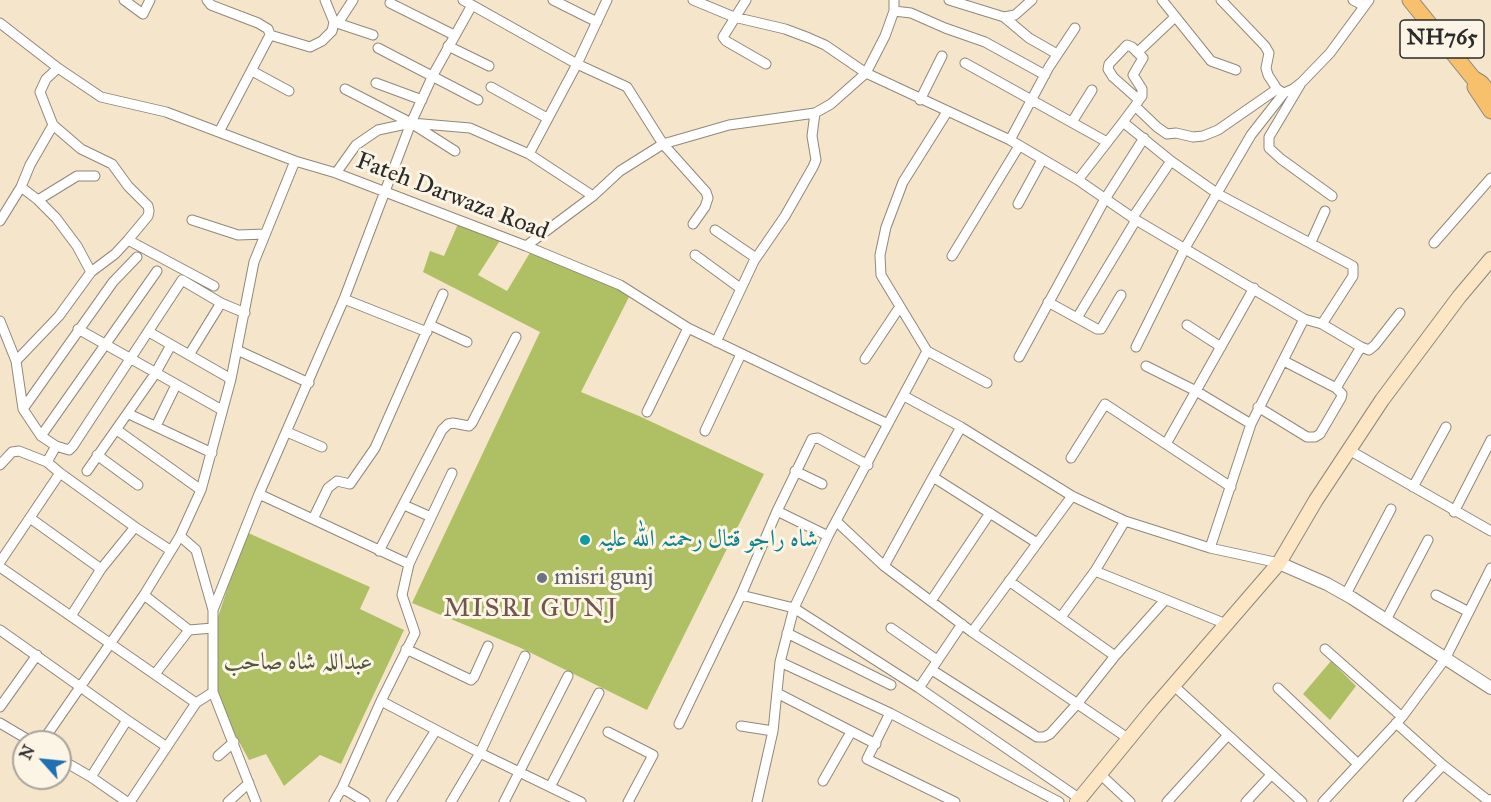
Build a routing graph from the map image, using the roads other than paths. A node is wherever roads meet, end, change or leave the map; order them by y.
1 (124, 0) edge
2 (150, 0) edge
3 (207, 0) edge
4 (325, 0) edge
5 (353, 0) edge
6 (553, 0) edge
7 (607, 0) edge
8 (693, 0) edge
9 (746, 0) edge
10 (894, 0) edge
11 (949, 0) edge
12 (1032, 0) edge
13 (1163, 0) edge
14 (1221, 0) edge
15 (1353, 0) edge
16 (1410, 0) edge
17 (467, 2) edge
18 (390, 3) dead end
19 (1366, 3) edge
20 (894, 11) junction
21 (734, 17) junction
22 (1004, 17) junction
23 (1175, 17) junction
24 (336, 22) junction
25 (597, 22) junction
26 (0, 23) edge
27 (1075, 28) dead end
28 (373, 34) dead end
29 (454, 34) junction
30 (270, 35) junction
31 (448, 46) junction
32 (378, 48) dead end
33 (1138, 52) junction
34 (1057, 54) junction
35 (942, 56) dead end
36 (965, 63) dead end
37 (577, 64) junction
38 (766, 64) dead end
39 (489, 66) dead end
40 (58, 68) junction
41 (1236, 70) dead end
42 (252, 71) junction
43 (866, 73) junction
44 (433, 75) junction
45 (1044, 75) junction
46 (1473, 78) junction
47 (1302, 82) junction
48 (376, 83) dead end
49 (491, 87) dead end
50 (345, 89) dead end
51 (1092, 90) dead end
52 (289, 91) dead end
53 (1280, 91) junction
54 (1491, 95) edge
55 (1032, 99) junction
56 (422, 100) junction
57 (478, 100) dead end
58 (920, 100) junction
59 (1137, 103) junction
60 (1491, 111) edge
61 (947, 112) junction
62 (815, 113) junction
63 (547, 118) junction
64 (1072, 122) junction
65 (1123, 122) junction
66 (411, 123) junction
67 (52, 125) junction
68 (219, 132) junction
69 (1144, 138) junction
70 (1010, 140) junction
71 (1107, 142) junction
72 (663, 144) junction
73 (1019, 146) junction
74 (455, 151) dead end
75 (529, 154) junction
76 (1042, 160) junction
77 (295, 161) junction
78 (1171, 161) junction
79 (336, 173) junction
80 (94, 176) dead end
81 (1491, 178) edge
82 (1078, 180) junction
83 (21, 187) junction
84 (386, 193) junction
85 (1218, 194) junction
86 (593, 196) junction
87 (1332, 196) dead end
88 (1105, 199) junction
89 (38, 200) junction
90 (1018, 204) dead end
91 (1324, 211) dead end
92 (1, 216) edge
93 (1134, 219) junction
94 (192, 220) dead end
95 (693, 224) dead end
96 (715, 230) dead end
97 (265, 234) junction
98 (128, 240) junction
99 (1311, 243) junction
100 (1434, 243) dead end
101 (526, 246) junction
102 (1185, 248) junction
103 (695, 255) dead end
104 (951, 256) dead end
105 (137, 257) dead end
106 (756, 258) junction
107 (1491, 259) edge
108 (157, 271) dead end
109 (91, 272) junction
110 (214, 286) dead end
111 (740, 288) junction
112 (1254, 288) junction
113 (443, 294) dead end
114 (1121, 295) dead end
115 (344, 299) junction
116 (1048, 302) junction
117 (221, 303) junction
118 (899, 308) junction
119 (244, 313) junction
120 (1400, 313) dead end
121 (1077, 318) junction
122 (1304, 318) junction
123 (0, 321) edge
124 (1322, 324) junction
125 (1187, 325) dead end
126 (688, 328) junction
127 (78, 329) junction
128 (429, 329) junction
129 (149, 332) junction
130 (516, 337) dead end
131 (468, 342) dead end
132 (716, 342) junction
133 (105, 345) junction
134 (171, 345) junction
135 (1136, 347) dead end
136 (1221, 347) junction
137 (1361, 347) junction
138 (237, 350) junction
139 (927, 351) junction
140 (741, 354) junction
141 (189, 355) junction
142 (1019, 357) dead end
143 (865, 359) dead end
144 (131, 360) junction
145 (16, 361) junction
146 (1284, 361) junction
147 (1146, 366) dead end
148 (155, 374) junction
149 (231, 379) junction
150 (309, 382) junction
151 (987, 383) dead end
152 (176, 384) junction
153 (1336, 388) junction
154 (1196, 391) junction
155 (904, 396) junction
156 (1258, 408) junction
157 (23, 409) junction
158 (222, 410) junction
159 (647, 412) dead end
160 (129, 414) junction
161 (888, 424) junction
162 (1251, 424) junction
163 (156, 426) junction
164 (960, 427) junction
165 (1446, 427) dead end
166 (117, 430) junction
167 (705, 431) dead end
168 (287, 432) junction
169 (41, 436) junction
170 (1491, 441) edge
171 (1166, 444) junction
172 (56, 447) junction
173 (322, 447) dead end
174 (1349, 450) junction
175 (212, 453) junction
176 (97, 455) junction
177 (1071, 458) dead end
178 (47, 462) junction
179 (0, 465) edge
180 (868, 465) junction
181 (87, 471) dead end
182 (795, 471) junction
183 (60, 473) junction
184 (452, 473) dead end
185 (933, 477) junction
186 (822, 484) dead end
187 (138, 485) dead end
188 (1231, 487) junction
189 (1413, 487) junction
190 (201, 490) junction
191 (259, 494) junction
192 (1072, 495) junction
193 (404, 506) junction
194 (1391, 509) dead end
195 (777, 511) junction
196 (1454, 512) junction
197 (990, 513) junction
198 (431, 517) junction
199 (30, 518) junction
200 (313, 519) junction
201 (836, 521) junction
202 (1125, 521) junction
203 (135, 527) junction
204 (1491, 531) edge
205 (180, 536) junction
206 (828, 536) junction
207 (1428, 540) dead end
208 (1037, 543) junction
209 (1210, 548) junction
210 (170, 550) junction
211 (379, 551) junction
212 (0, 562) edge
213 (1279, 563) junction
214 (409, 564) junction
215 (885, 566) junction
216 (0, 567) edge
217 (1491, 568) edge
218 (101, 569) junction
219 (1095, 571) junction
220 (1009, 581) junction
221 (1346, 594) junction
222 (144, 595) junction
223 (741, 595) junction
224 (1436, 595) dead end
225 (1165, 600) junction
226 (931, 601) junction
227 (794, 608) junction
228 (213, 610) junction
229 (1469, 612) junction
230 (72, 616) junction
231 (1060, 617) junction
232 (1386, 620) junction
233 (962, 624) junction
234 (1226, 624) junction
235 (213, 628) junction
236 (891, 628) dead end
237 (0, 630) edge
238 (189, 630) junction
239 (972, 632) junction
240 (787, 633) junction
241 (111, 643) junction
242 (488, 646) dead end
243 (406, 649) junction
244 (1325, 649) dead end
245 (37, 655) junction
246 (525, 656) dead end
247 (1114, 656) junction
248 (1445, 658) junction
249 (937, 660) junction
250 (780, 662) junction
251 (932, 670) junction
252 (155, 674) junction
253 (568, 675) dead end
254 (891, 685) dead end
255 (1174, 686) junction
256 (80, 687) junction
257 (919, 688) junction
258 (1278, 688) dead end
259 (1491, 688) edge
260 (213, 693) junction
261 (599, 693) dead end
262 (777, 693) junction
263 (381, 701) junction
264 (196, 703) junction
265 (1077, 704) junction
266 (0, 707) edge
267 (890, 713) junction
268 (127, 720) junction
269 (1399, 720) junction
270 (679, 724) dead end
271 (741, 726) dead end
272 (50, 730) edge
273 (436, 730) junction
274 (773, 731) junction
275 (608, 732) dead end
276 (850, 732) junction
277 (1228, 735) junction
278 (1129, 739) junction
279 (234, 742) junction
280 (876, 744) junction
281 (168, 747) junction
282 (480, 753) junction
283 (218, 756) dead end
284 (1358, 764) junction
285 (1443, 765) junction
286 (72, 766) edge
287 (519, 773) junction
288 (1100, 774) junction
289 (1271, 775) junction
290 (91, 777) junction
291 (823, 782) dead end
292 (249, 783) junction
293 (550, 787) junction
294 (342, 788) junction
295 (113, 799) edge
296 (761, 799) edge
297 (1078, 800) edge
298 (129, 802) edge
299 (228, 802) edge
300 (256, 802) edge
301 (334, 802) edge
302 (365, 802) edge
303 (391, 802) edge
304 (451, 802) edge
305 (504, 802) edge
306 (581, 802) edge
307 (628, 802) edge
308 (955, 802) edge
309 (1059, 802) edge
310 (1130, 802) edge
311 (1167, 802) edge
312 (1246, 802) edge
313 (1302, 802) edge
314 (1323, 802) edge
315 (1409, 802) edge
316 (1491, 802) edge

1 - 2 street
3 - 30 street
4 - 24 street
5 - 24 street
6 - 25 street
7 - 25 street
8 - 21 street
9 - 21 street
10 - 20 street
11 - 22 street
12 - 22 street
13 - 23 street
14 - 53 street
15 - 19 street
16 - 46 highway, NH765
17 - 29 street
17 - 37 street
18 - 29 street
19 - 47 street
20 - 43 street
20 - 45 street
21 - 38 street
21 - 43 street
22 - 34 street
23 - 33 street
23 - 41 street
24 - 28 street
24 - 30 street
25 - 37 street
26 - 40 street, Fateh Darwaza Road
27 - 34 street
29 - 31 street
30 - 42 street
31 - 39 street
31 - 44 street
32 - 44 street
33 - 59 street
33 - 59 street
34 - 45 street
35 - 58 street
36 - 55 street
37 - 63 street
37 - 72 street
40 - 67 street
40 - 68 street, Fateh Darwaza Road
42 - 52 street
42 - 68 street
43 - 58 street
43 - 62 street
44 - 56 street
44 - 57 street
45 - 55 street
46 - 54 highway, NH765
46 - 60 highway, NH765
47 - 53 street
47 - 87 street
48 - 56 street
49 - 63 street
50 - 66 street
51 - 64 street
53 - 59 street
53 - 85 street
55 - 64 street
55 - 70 street
56 - 66 street
58 - 61 street
59 - 65 street
61 - 70 street
61 - 118 street
62 - 72 street
62 - 106 street
63 - 75 street
64 - 71 street
65 - 69 street
65 - 71 street
66 - 74 street
66 - 75 street
66 - 79 street
66 - 84 street
67 - 83 street
67 - 98 street
68 - 77 street, Fateh Darwaza Road
69 - 78 street
69 - 88 street
70 - 73 street
71 - 82 street
72 - 86 street
72 - 95 street
73 - 76 street
73 - 104 street
75 - 86 street
76 - 82 street
76 - 90 street
77 - 79 street, Fateh Darwaza Road
77 - 97 street
78 - 85 street
78 - 93 street
79 - 84 street, Fateh Darwaza Road
80 - 89 street
81 - 100 street
82 - 88 street
83 - 89 street
83 - 92 street
84 - 101 street, Fateh Darwaza Road
84 - 115 street
85 - 99 street
85 - 102 street
86 - 101 street
88 - 93 street
88 - 116 street
89 - 109 street
91 - 99 street
93 - 102 street
93 - 121 street
94 - 97 street
96 - 106 street
97 - 119 street
98 - 109 street
98 - 110 street
99 - 124 street
101 - 126 street, Fateh Darwaza Road
102 - 112 street
102 - 135 street
103 - 111 street
105 - 127 street
106 - 111 street
107 - 174 main road
108 - 133 street
109 - 145 street
111 - 132 street
112 - 122 street
112 - 136 street
113 - 128 street
114 - 121 street
115 - 128 street
115 - 150 street
116 - 121 street
116 - 142 street
117 - 119 street
117 - 129 street
117 - 141 street
118 - 139 street
118 - 143 street
119 - 138 street
120 - 137 street
122 - 124 street
122 - 146 street
123 - 145 street
124 - 137 street
125 - 136 street
126 - 132 street, Fateh Darwaza Road
126 - 159 street
127 - 133 street
127 - 157 street
128 - 131 street
128 - 200 street
129 - 134 street
129 - 144 street
130 - 193 street
132 - 140 street, Fateh Darwaza Road
133 - 144 street
133 - 169 street
134 - 141 street
134 - 148 street
136 - 154 street
137 - 153 street
138 - 149 street
138 - 150 street
139 - 151 street
139 - 155 street
140 - 161 street, Fateh Darwaza Road
140 - 167 street
141 - 149 street
144 - 148 street
144 - 172 street
145 - 157 street
146 - 153 street
146 - 156 street
147 - 154 street
148 - 152 street
148 - 160 street
149 - 158 street
150 - 168 street
152 - 158 street
152 - 163 street
153 - 156 street
154 - 162 street
154 - 171 street
155 - 161 street
155 - 164 street
156 - 162 street
157 - 169 street
158 - 175 street
160 - 163 street
160 - 166 street
161 - 180 street
162 - 188 street
163 - 175 street
164 - 185 street
164 - 192 street
165 - 189 street
166 - 176 street
166 - 190 street
168 - 173 street
168 - 191 street
169 - 172 street
170 - 196 street
171 - 177 street
171 - 188 street
172 - 178 street
174 - 189 street
174 - 213 main road
175 - 190 street
176 - 181 street
176 - 187 street
178 - 179 street
178 - 183 street
180 - 182 street
180 - 201 street
182 - 186 street
182 - 195 street
183 - 199 street
183 - 203 street
184 - 198 street
185 - 197 street
185 - 215 street
188 - 209 street
189 - 196 street
190 - 205 street
191 - 200 street
191 - 228 street
192 - 202 street
192 - 208 street
193 - 198 street
193 - 211 street
194 - 221 street
195 - 206 street
195 - 223 street
196 - 204 street
197 - 208 street
197 - 226 street
198 - 214 street
199 - 212 street
199 - 218 street
200 - 211 street
201 - 206 street
201 - 215 street
202 - 209 street
202 - 219 street
203 - 210 street
203 - 218 street
205 - 210 street
205 - 228 street
206 - 227 street
207 - 232 street
208 - 220 street
209 - 213 street
210 - 222 street
211 - 214 street
213 - 221 street
213 - 234 main road
214 - 243 street
215 - 226 street
216 - 230 street
217 - 229 street
218 - 230 street
219 - 225 street
219 - 231 street
220 - 231 street
220 - 239 street
221 - 232 street
222 - 238 street
222 - 241 street
223 - 227 street
223 - 270 street
224 - 229 street
225 - 234 street
225 - 247 street
226 - 233 street
227 - 240 street
227 - 257 street
228 - 235 street
229 - 248 street
230 - 241 street
231 - 247 street
232 - 248 street
233 - 239 street
233 - 249 street
234 - 255 main road
235 - 238 street
235 - 260 street
236 - 249 street
237 - 245 street
238 - 252 street
239 - 265 street
240 - 250 street
240 - 254 street
241 - 252 street
241 - 256 street
242 - 243 street
243 - 263 street
244 - 269 street
245 - 256 street
245 - 266 street
246 - 282 street
247 - 265 street
248 - 259 street
248 - 269 street
249 - 251 street
250 - 262 street
250 - 267 street
251 - 257 street
251 - 265 street
252 - 264 street
253 - 287 street
255 - 277 street
255 - 278 main road
256 - 268 street
256 - 272 street
257 - 297 street
258 - 284 street
260 - 264 street
260 - 279 street
261 - 293 street
262 - 274 street
262 - 276 street
263 - 273 street
263 - 294 street
264 - 281 street
265 - 278 street
267 - 280 street
267 - 309 street
268 - 281 street
268 - 290 street
269 - 284 street
269 - 285 street
271 - 274 street
273 - 282 street
273 - 303 street
274 - 296 street
275 - 307 street
276 - 280 street
276 - 291 street
277 - 289 street
277 - 311 street
278 - 288 main road
279 - 283 street
279 - 292 street
280 - 308 street
281 - 298 street
282 - 287 street
282 - 304 street
284 - 314 street
285 - 315 street
285 - 316 street
286 - 290 street
287 - 293 street
287 - 305 street
288 - 297 main road
288 - 310 street
289 - 312 street
289 - 313 street
290 - 295 street
292 - 299 street
292 - 300 street
293 - 306 street
294 - 301 street
294 - 302 street
295 - 298 street

